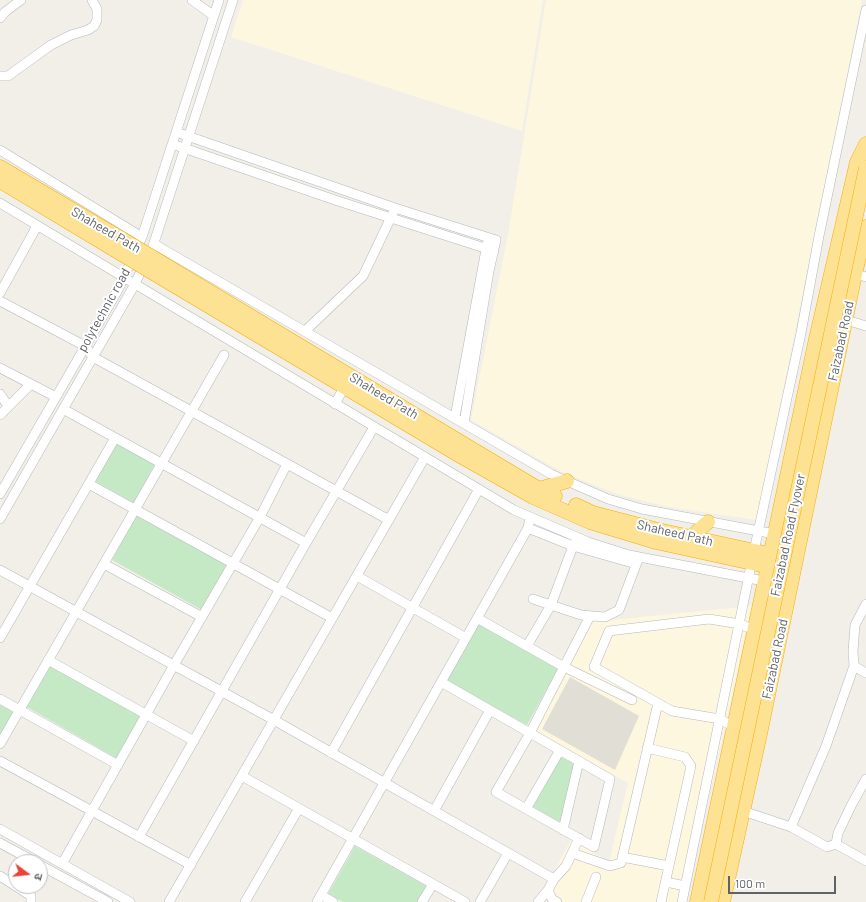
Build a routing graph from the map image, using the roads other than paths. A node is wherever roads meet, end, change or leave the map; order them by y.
1 (21, 0) edge
2 (92, 0) edge
3 (192, 0) edge
4 (219, 0) edge
5 (233, 0) edge
6 (866, 10) edge
7 (214, 16) junction
8 (0, 18) edge
9 (206, 38) junction
10 (220, 42) junction
11 (0, 76) edge
12 (176, 132) junction
13 (189, 136) junction
14 (172, 144) junction
15 (866, 144) edge
16 (185, 148) junction
17 (0, 150) edge
18 (9, 165) edge
19 (866, 168) edge
20 (0, 181) edge
21 (0, 203) edge
22 (395, 208) junction
23 (392, 218) junction
24 (38, 226) junction
25 (866, 227) edge
26 (142, 237) junction
27 (119, 244) junction
28 (154, 244) junction
29 (490, 249) junction
30 (164, 271) junction
31 (860, 276) edge
32 (123, 278) junction
33 (135, 284) junction
34 (0, 293) edge
35 (0, 301) edge
36 (846, 320) junction
37 (866, 326) edge
38 (305, 331) junction
39 (85, 346) junction
40 (224, 355) dead end
41 (93, 357) junction
42 (0, 368) edge
43 (31, 384) junction
44 (342, 393) dead end
45 (0, 394) edge
46 (56, 396) junction
47 (335, 404) junction
48 (8, 406) junction
49 (63, 409) junction
50 (191, 411) junction
51 (0, 415) edge
52 (455, 417) junction
53 (464, 423) junction
54 (374, 427) junction
55 (115, 438) junction
56 (425, 457) junction
57 (161, 464) junction
58 (287, 464) junction
59 (567, 481) junction
60 (89, 484) junction
61 (479, 489) junction
62 (539, 489) junction
63 (1, 490) edge
64 (337, 491) junction
65 (135, 509) junction
66 (260, 517) junction
67 (530, 517) junction
68 (0, 519) edge
69 (389, 520) junction
70 (708, 522) junction
71 (528, 528) junction
72 (559, 530) junction
73 (758, 531) junction
74 (543, 534) junction
75 (775, 534) junction
76 (691, 537) junction
77 (579, 538) junction
78 (800, 539) junction
79 (306, 543) junction
80 (572, 546) junction
81 (753, 557) junction
82 (637, 560) junction
83 (770, 561) junction
84 (233, 563) junction
85 (104, 564) junction
86 (794, 566) junction
87 (0, 570) edge
88 (357, 576) junction
89 (750, 578) junction
90 (765, 582) junction
91 (30, 586) junction
92 (790, 586) junction
93 (280, 589) junction
94 (533, 599) dead end
95 (866, 604) edge
96 (551, 605) junction
97 (412, 607) junction
98 (76, 612) junction
99 (590, 616) junction
100 (202, 617) junction
101 (332, 618) junction
102 (478, 618) junction
103 (740, 624) junction
104 (755, 631) junction
105 (780, 637) junction
106 (0, 638) edge
107 (466, 638) junction
108 (527, 646) junction
109 (48, 660) junction
110 (174, 665) junction
111 (854, 666) junction
112 (564, 667) junction
113 (866, 673) edge
114 (441, 682) junction
115 (222, 692) junction
116 (0, 699) edge
117 (632, 700) dead end
118 (658, 703) junction
119 (20, 710) junction
120 (490, 710) junction
121 (146, 715) junction
122 (720, 719) junction
123 (274, 720) junction
124 (734, 727) junction
125 (530, 733) junction
126 (194, 741) junction
127 (0, 744) edge
128 (647, 748) junction
129 (560, 750) junction
130 (330, 752) junction
131 (0, 761) edge
132 (579, 761) junction
133 (118, 765) junction
134 (242, 776) junction
135 (866, 779) edge
136 (384, 783) junction
137 (299, 808) junction
138 (526, 808) junction
139 (92, 811) junction
140 (434, 811) junction
141 (743, 811) junction
142 (791, 827) junction
143 (0, 829) edge
144 (563, 830) junction
145 (139, 837) junction
146 (579, 838) junction
147 (352, 839) junction
148 (0, 843) edge
149 (836, 844) junction
150 (508, 853) junction
151 (572, 853) junction
152 (20, 854) edge
153 (622, 857) junction
154 (866, 861) edge
155 (62, 864) junction
156 (191, 865) junction
157 (669, 866) junction
158 (48, 869) edge
159 (0, 876) edge
160 (596, 877) dead end
161 (554, 879) junction
162 (666, 882) junction
163 (432, 884) junction
164 (685, 886) junction
165 (548, 890) junction
166 (319, 898) edge
167 (31, 902) edge
168 (108, 902) edge
169 (130, 902) edge
170 (169, 902) edge
171 (245, 902) edge
172 (334, 902) edge
173 (422, 902) edge
174 (464, 902) edge
175 (480, 902) edge
176 (538, 902) edge
177 (557, 902) edge
178 (586, 902) edge
179 (661, 902) edge
180 (682, 902) edge
181 (697, 902) edge
182 (711, 902) edge
183 (723, 902) edge

1 - 8 street
2 - 11 street
3 - 7 street
4 - 7 street, polytechnic road
5 - 10 street
6 - 73 street
7 - 9 street, polytechnic road
9 - 10 street
9 - 12 street, polytechnic road
10 - 13 street
12 - 13 street
12 - 14 street, polytechnic road
13 - 16 street
13 - 22 street
14 - 16 street
14 - 26 street, polytechnic road
15 - 75 highway
16 - 23 street
16 - 28 street
17 - 18 street
18 - 26 street
18 - 27 highway, Shaheed Path
19 - 182 highway, Faizabad Road Flyover, bridge
20 - 27 highway, Shaheed Path
21 - 24 street
22 - 23 street
22 - 29 street
23 - 29 street
23 - 38 street
24 - 32 street
24 - 34 street
25 - 31 highway, Faizabad Road
26 - 32 street, polytechnic road
27 - 30 highway, Shaheed Path, bridge
28 - 33 street
28 - 38 street
29 - 52 street
29 - 53 street
30 - 62 highway, Shaheed Path
30 - 81 highway, Shaheed Path
31 - 36 highway, Faizabad Road
32 - 33 street
32 - 39 street, polytechnic road
33 - 41 street
33 - 47 street
35 - 39 street
36 - 37 street
36 - 78 highway, Faizabad Road
38 - 52 street
39 - 41 street
39 - 46 street, polytechnic road
40 - 50 street
41 - 49 street
41 - 50 street
42 - 43 street
43 - 46 street
43 - 48 street
44 - 47 street
45 - 48 street
46 - 63 street, polytechnic road
47 - 54 street
48 - 51 street
49 - 55 street
49 - 68 street
50 - 57 street
50 - 58 street
52 - 53 street
53 - 59 street
54 - 56 street
54 - 64 street
55 - 57 street
55 - 60 street
56 - 61 street
56 - 69 street
57 - 65 street
57 - 66 street
58 - 64 street
58 - 66 street
59 - 62 highway
59 - 70 street
60 - 65 street
60 - 91 street
61 - 67 street
61 - 97 street
62 - 76 highway, Shaheed Path
64 - 69 street
64 - 79 street
65 - 84 street
65 - 85 street
66 - 79 street
66 - 84 street
67 - 71 street
67 - 72 street
69 - 88 street
70 - 73 street
70 - 76 highway
71 - 74 street
71 - 102 street
72 - 74 street
72 - 77 street
73 - 75 street
73 - 81 street
74 - 80 street
75 - 78 street
75 - 83 highway
76 - 81 highway, Shaheed Path
77 - 80 street
77 - 82 street
78 - 86 highway, Faizabad Road
79 - 93 street
80 - 82 street
80 - 96 street
81 - 83 highway, Shaheed Path
81 - 89 street
82 - 89 street
82 - 99 street
83 - 86 highway, Shaheed Path
83 - 90 highway
84 - 93 street
84 - 100 street
85 - 98 street
85 - 100 street
86 - 92 highway, Faizabad Road
87 - 91 street
88 - 97 street
88 - 101 street
89 - 90 street
89 - 103 street
90 - 92 street
90 - 104 highway
91 - 98 street
91 - 106 street
92 - 105 highway, Faizabad Road
93 - 101 street
93 - 115 street
94 - 96 street
95 - 111 street
96 - 99 street
96 - 108 street
97 - 107 street
97 - 130 street
98 - 109 street
98 - 110 street
99 - 112 street
100 - 110 street
101 - 123 street
102 - 107 street
102 - 108 street
103 - 104 street
103 - 118 street
103 - 122 street
104 - 105 street
104 - 124 highway
105 - 141 highway, Faizabad Road
107 - 114 street
108 - 112 street
109 - 119 street
109 - 121 street
110 - 115 street
110 - 121 street
111 - 113 street
111 - 142 street
112 - 117 street
112 - 125 street
114 - 120 street
114 - 136 street
115 - 123 street
115 - 126 street
116 - 119 street
118 - 122 street
118 - 128 street
119 - 127 street
119 - 133 street
120 - 125 street
120 - 140 street
121 - 126 street
121 - 133 street
122 - 124 street
122 - 164 street
123 - 130 street
123 - 134 street
124 - 181 highway
125 - 129 street
125 - 138 street
126 - 145 street
128 - 153 street
128 - 157 street
129 - 132 street
129 - 138 street
130 - 136 street
131 - 139 street
132 - 144 street
132 - 146 street
133 - 139 street
134 - 137 street
134 - 156 street
135 - 149 street
136 - 140 street
136 - 147 street
137 - 147 street
137 - 171 street
138 - 144 street
139 - 145 street
139 - 155 street
140 - 150 street
141 - 142 street
141 - 183 highway, Faizabad Road
142 - 149 street
143 - 155 street
144 - 146 street
145 - 156 street
146 - 151 street
147 - 163 street
147 - 166 street
148 - 152 street
149 - 154 street
150 - 161 street
150 - 175 street
151 - 153 street
151 - 161 street
153 - 157 street
155 - 169 street
156 - 170 street
157 - 162 street
158 - 168 street
159 - 167 street
160 - 178 street
161 - 165 street
162 - 164 street
162 - 179 street
163 - 173 street
163 - 174 street
164 - 180 street
165 - 176 street
165 - 177 street
166 - 172 street

